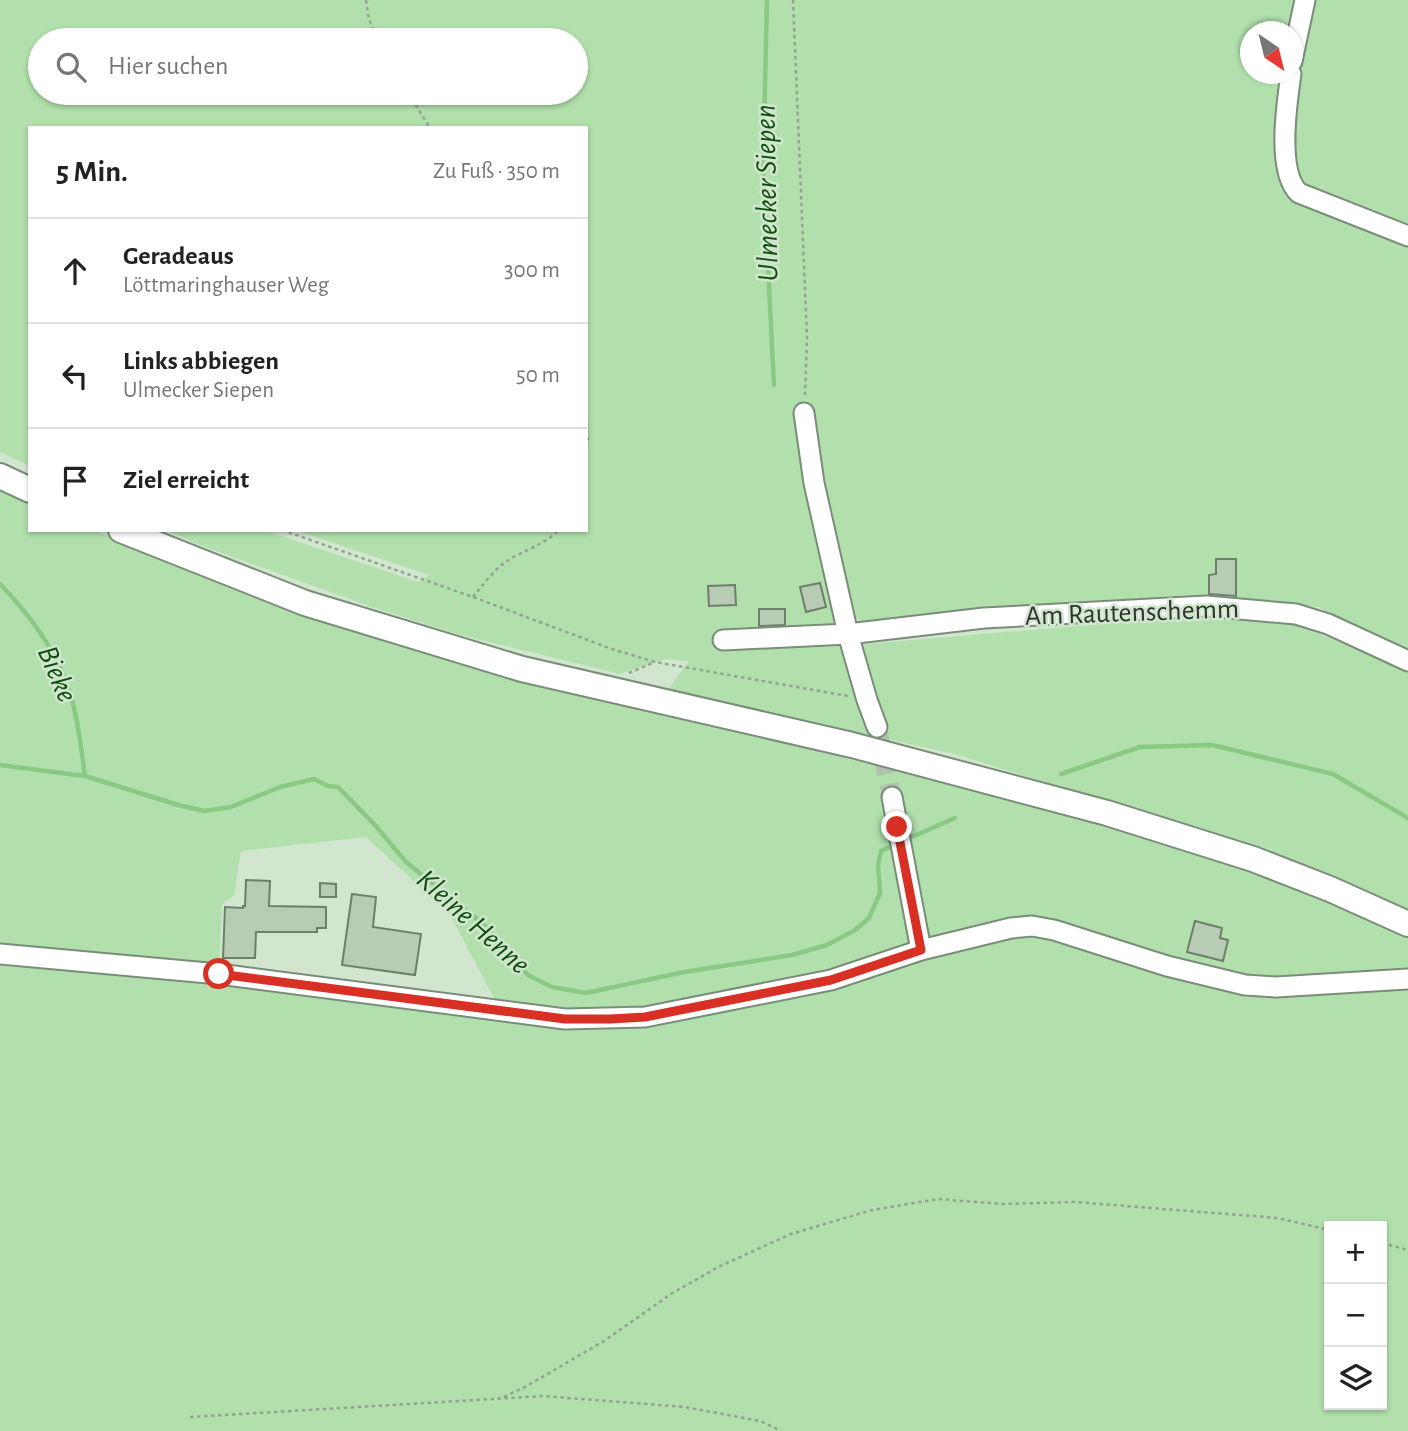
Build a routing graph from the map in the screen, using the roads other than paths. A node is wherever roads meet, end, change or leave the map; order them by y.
1 (1305, 0) edge
2 (1301, 21) edge
3 (1289, 84) edge
4 (1408, 236) edge
5 (804, 413) road end
6 (0, 476) edge
7 (28, 489) edge
8 (126, 532) edge
9 (848, 634) junction
10 (723, 640) dead end
11 (1408, 662) edge
12 (877, 727) tunnel mouth
13 (892, 797) tunnel mouth
14 (1408, 924) edge
15 (921, 950) junction
16 (0, 954) edge
17 (1408, 979) edge

1 - 2 street
3 - 4 street
5 - 9 street
6 - 7 main road
8 - 14 main road
9 - 10 street
9 - 11 street, Am Rautenschemm
9 - 12 street
13 - 15 street
15 - 16 street
15 - 17 street

